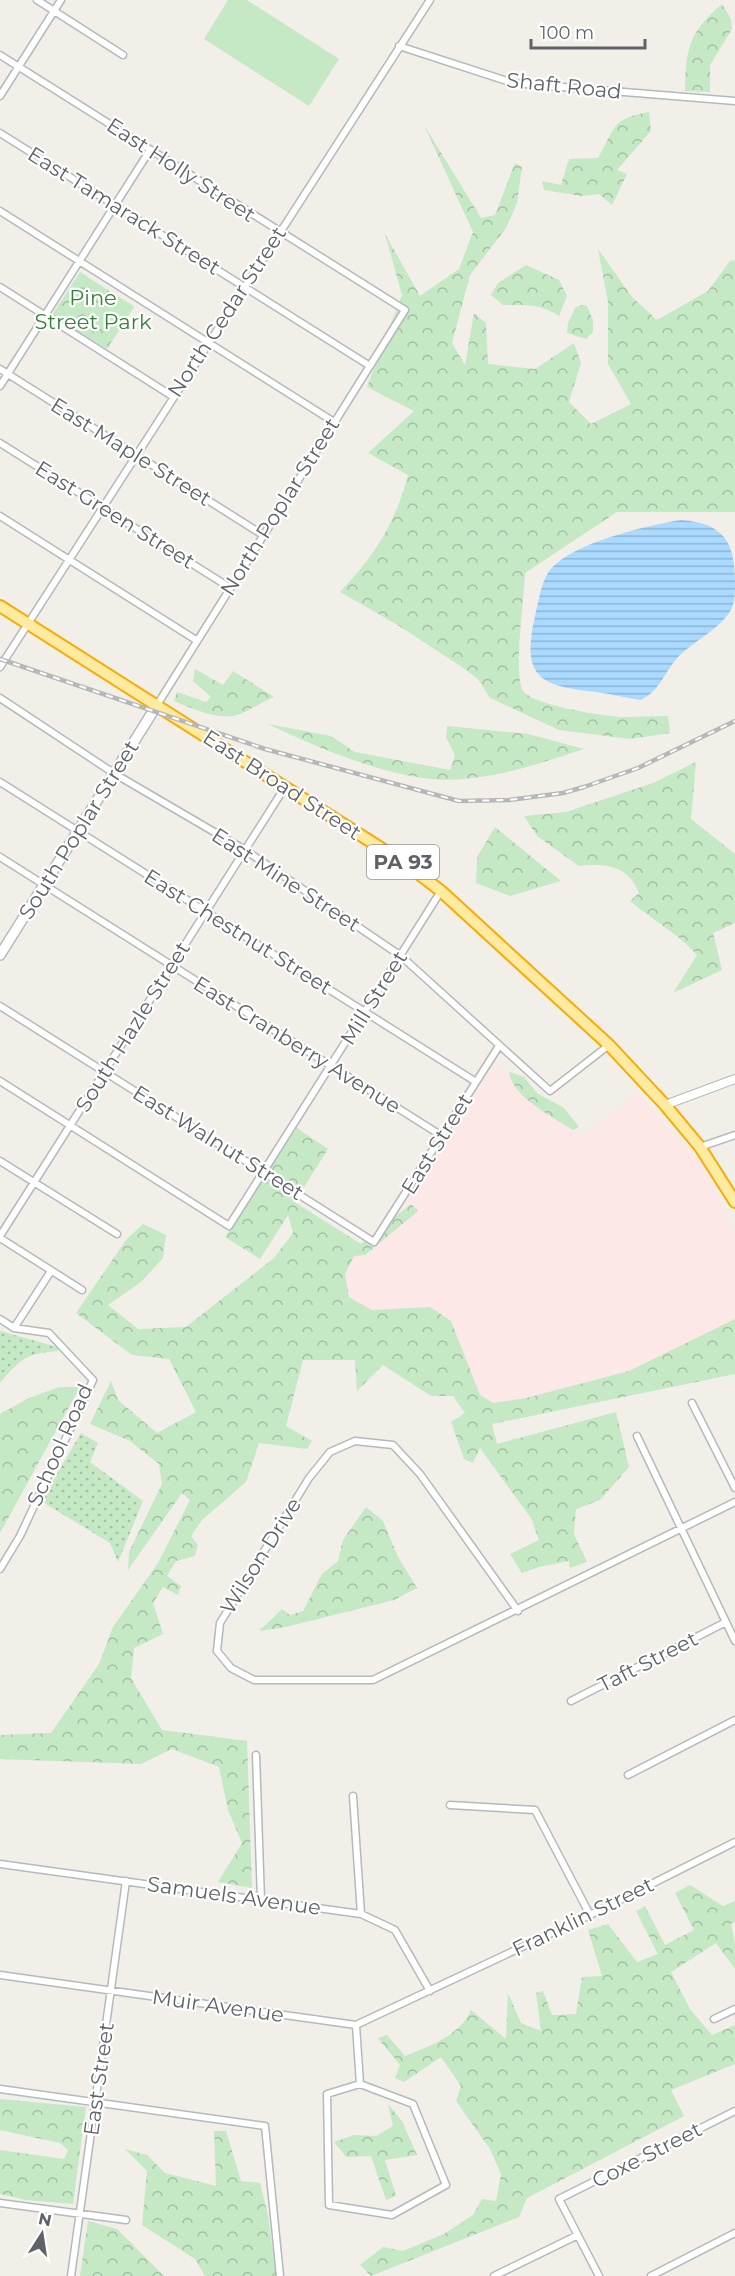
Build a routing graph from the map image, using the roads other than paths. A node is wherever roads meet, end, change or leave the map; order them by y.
1 (37, 0) edge
2 (61, 0) edge
3 (430, 0) edge
4 (54, 11) junction
5 (399, 46) junction
6 (0, 55) edge
7 (123, 55) dead end
8 (18, 66) junction
9 (0, 96) edge
10 (735, 101) edge
11 (0, 133) edge
12 (150, 150) junction
13 (115, 205) junction
14 (0, 211) edge
15 (279, 232) junction
16 (79, 261) junction
17 (243, 286) junction
18 (0, 287) edge
19 (405, 310) joint
20 (45, 315) junction
21 (208, 343) junction
22 (370, 366) junction
23 (0, 369) edge
24 (8, 374) junction
25 (0, 386) edge
26 (172, 396) junction
27 (334, 422) junction
28 (0, 443) edge
29 (135, 454) junction
30 (103, 508) junction
31 (0, 516) edge
32 (263, 535) junction
33 (70, 560) junction
34 (229, 587) junction
35 (0, 606) edge
36 (27, 624) junction
37 (196, 640) junction
38 (0, 668) edge
39 (0, 698) edge
40 (157, 705) junction
41 (115, 774) junction
42 (0, 782) edge
43 (285, 787) junction
44 (79, 832) junction
45 (245, 850) junction
46 (0, 857) edge
47 (44, 885) junction
48 (441, 891) junction
49 (206, 912) junction
50 (0, 955) edge
51 (401, 956) junction
52 (172, 966) junction
53 (0, 1005) edge
54 (365, 1012) junction
55 (609, 1045) junction
56 (499, 1046) junction
57 (331, 1066) junction
58 (105, 1071) junction
59 (735, 1079) edge
60 (0, 1082) edge
61 (476, 1082) junction
62 (665, 1105) junction
63 (70, 1126) junction
64 (735, 1135) edge
65 (442, 1136) junction
66 (700, 1147) junction
67 (0, 1161) edge
68 (264, 1172) junction
69 (34, 1182) junction
70 (735, 1202) edge
71 (117, 1234) dead end
72 (0, 1237) edge
73 (374, 1242) joint
74 (51, 1271) junction
75 (82, 1290) dead end
76 (0, 1319) edge
77 (14, 1328) junction
78 (692, 1403) dead end
79 (637, 1436) dead end
80 (735, 1488) edge
81 (735, 1502) edge
82 (680, 1528) junction
83 (0, 1569) edge
84 (518, 1611) junction
85 (726, 1622) junction
86 (735, 1641) edge
87 (571, 1701) dead end
88 (735, 1720) edge
89 (256, 1755) dead end
90 (628, 1776) dead end
91 (353, 1796) dead end
92 (450, 1805) dead end
93 (735, 1842) edge
94 (0, 1864) edge
95 (126, 1881) junction
96 (261, 1900) junction
97 (361, 1914) junction
98 (590, 1915) junction
99 (0, 1975) edge
100 (111, 1991) junction
101 (430, 1991) junction
102 (735, 2009) edge
103 (714, 2019) dead end
104 (356, 2025) junction
105 (360, 2084) junction
106 (0, 2089) edge
107 (95, 2102) junction
108 (735, 2111) edge
109 (0, 2203) edge
110 (80, 2214) junction
111 (126, 2220) dead end
112 (735, 2233) edge
113 (576, 2236) junction
114 (72, 2276) edge
115 (280, 2276) edge
116 (494, 2276) edge
117 (599, 2276) edge
118 (651, 2276) edge

1 - 4 street
2 - 4 street
3 - 5 street, North Cedar Street
4 - 7 street
4 - 8 street
5 - 10 street, Shaft Road
5 - 15 street, North Cedar Street
6 - 8 street, East Holly Street
8 - 9 street
8 - 12 street, East Holly Street
11 - 13 street, East Tamarack Street
12 - 13 street
12 - 15 street, East Holly Street
13 - 16 street
13 - 17 street, East Tamarack Street
14 - 16 street
15 - 17 street, North Cedar Street
15 - 19 street, East Holly Street
16 - 20 street
16 - 21 street
17 - 21 street, North Cedar Street
17 - 22 street, East Tamarack Street
18 - 20 street
19 - 22 street, North Poplar Street
20 - 24 street
20 - 26 street
21 - 26 street, North Cedar Street
21 - 27 street
22 - 27 street, North Poplar Street
23 - 24 street, East Maple Street
24 - 25 street
24 - 29 street, East Maple Street
26 - 29 street, North Cedar Street
27 - 32 street, North Poplar Street
28 - 30 street, East Green Street
29 - 30 street, North Cedar Street
29 - 32 street, East Maple Street
30 - 33 street, North Cedar Street
30 - 34 street, East Green Street
31 - 33 street
32 - 34 street, North Poplar Street
33 - 36 street, North Cedar Street
33 - 37 street
34 - 37 street, North Poplar Street
35 - 36 highway, East Broad Street / PA 93
36 - 38 street, North Cedar Street
36 - 40 highway, East Broad Street / PA 93
37 - 40 street, North Poplar Street
39 - 41 street, East Mine Street
40 - 41 main road, South Poplar Street
40 - 43 highway, East Broad Street / PA 93
41 - 44 main road, South Poplar Street
41 - 45 street, East Mine Street
42 - 44 street, East Chestnut Street
43 - 45 street, South Hazle Street
43 - 48 highway, East Broad Street / PA 93
44 - 47 main road, South Poplar Street
44 - 49 street, East Chestnut Street
45 - 49 street, South Hazle Street
45 - 51 street, East Mine Street
46 - 47 street, East Cranberry Avenue
47 - 50 main road, South Poplar Street
47 - 52 street, East Cranberry Avenue
48 - 51 street, Mill Street
48 - 55 highway, East Broad Street / PA 93
49 - 52 street, South Hazle Street
49 - 54 street, East Chestnut Street
51 - 54 street, Mill Street
51 - 56 street, East Mine Street
52 - 57 street, East Cranberry Avenue
52 - 58 street, South Hazle Street
53 - 58 street, East Walnut Street
54 - 57 street, Mill Street
54 - 61 street, East Chestnut Street
55 - 56 street, East Mine Street
55 - 62 highway, East Broad Street / PA 93
56 - 61 street, East Street
57 - 65 street, East Cranberry Avenue
57 - 68 street, Mill Street
58 - 63 street, South Hazle Street
58 - 68 street, East Walnut Street
59 - 62 street
60 - 63 street
61 - 65 street, East Street
62 - 66 highway, East Broad Street / PA 93
63 - 68 street, Mill Street
63 - 69 street, South Hazle Street
64 - 66 street
65 - 73 street, East Street
66 - 70 highway, East Broad Street / PA 93
67 - 69 street
68 - 73 street, East Walnut Street
69 - 71 street
69 - 72 street, South Hazle Street
72 - 74 street
74 - 75 street
74 - 77 street
76 - 77 street
77 - 83 street, School Road
78 - 80 street
79 - 82 street
81 - 82 street, Wilson Drive
82 - 84 street, Wilson Drive
82 - 85 street
84 - 84 street, Wilson Drive
85 - 86 street
85 - 87 street, Taft Street
88 - 90 street
89 - 96 street
91 - 97 street
92 - 98 street
93 - 98 street, Franklin Street
94 - 95 street, Samuels Avenue
95 - 96 street, Samuels Avenue
95 - 100 street, East Street
96 - 97 street, Samuels Avenue
97 - 101 street, Samuels Avenue
98 - 101 street, Franklin Street
99 - 100 street, Muir Avenue
100 - 104 street, Muir Avenue
100 - 107 street, East Street
101 - 104 street
102 - 103 street
104 - 105 street
105 - 105 street
106 - 107 street
107 - 110 street, East Street
107 - 115 street
108 - 113 street, Coxe Street
109 - 110 street
110 - 111 street
110 - 114 street, East Street
112 - 118 street
113 - 116 street
113 - 117 street

